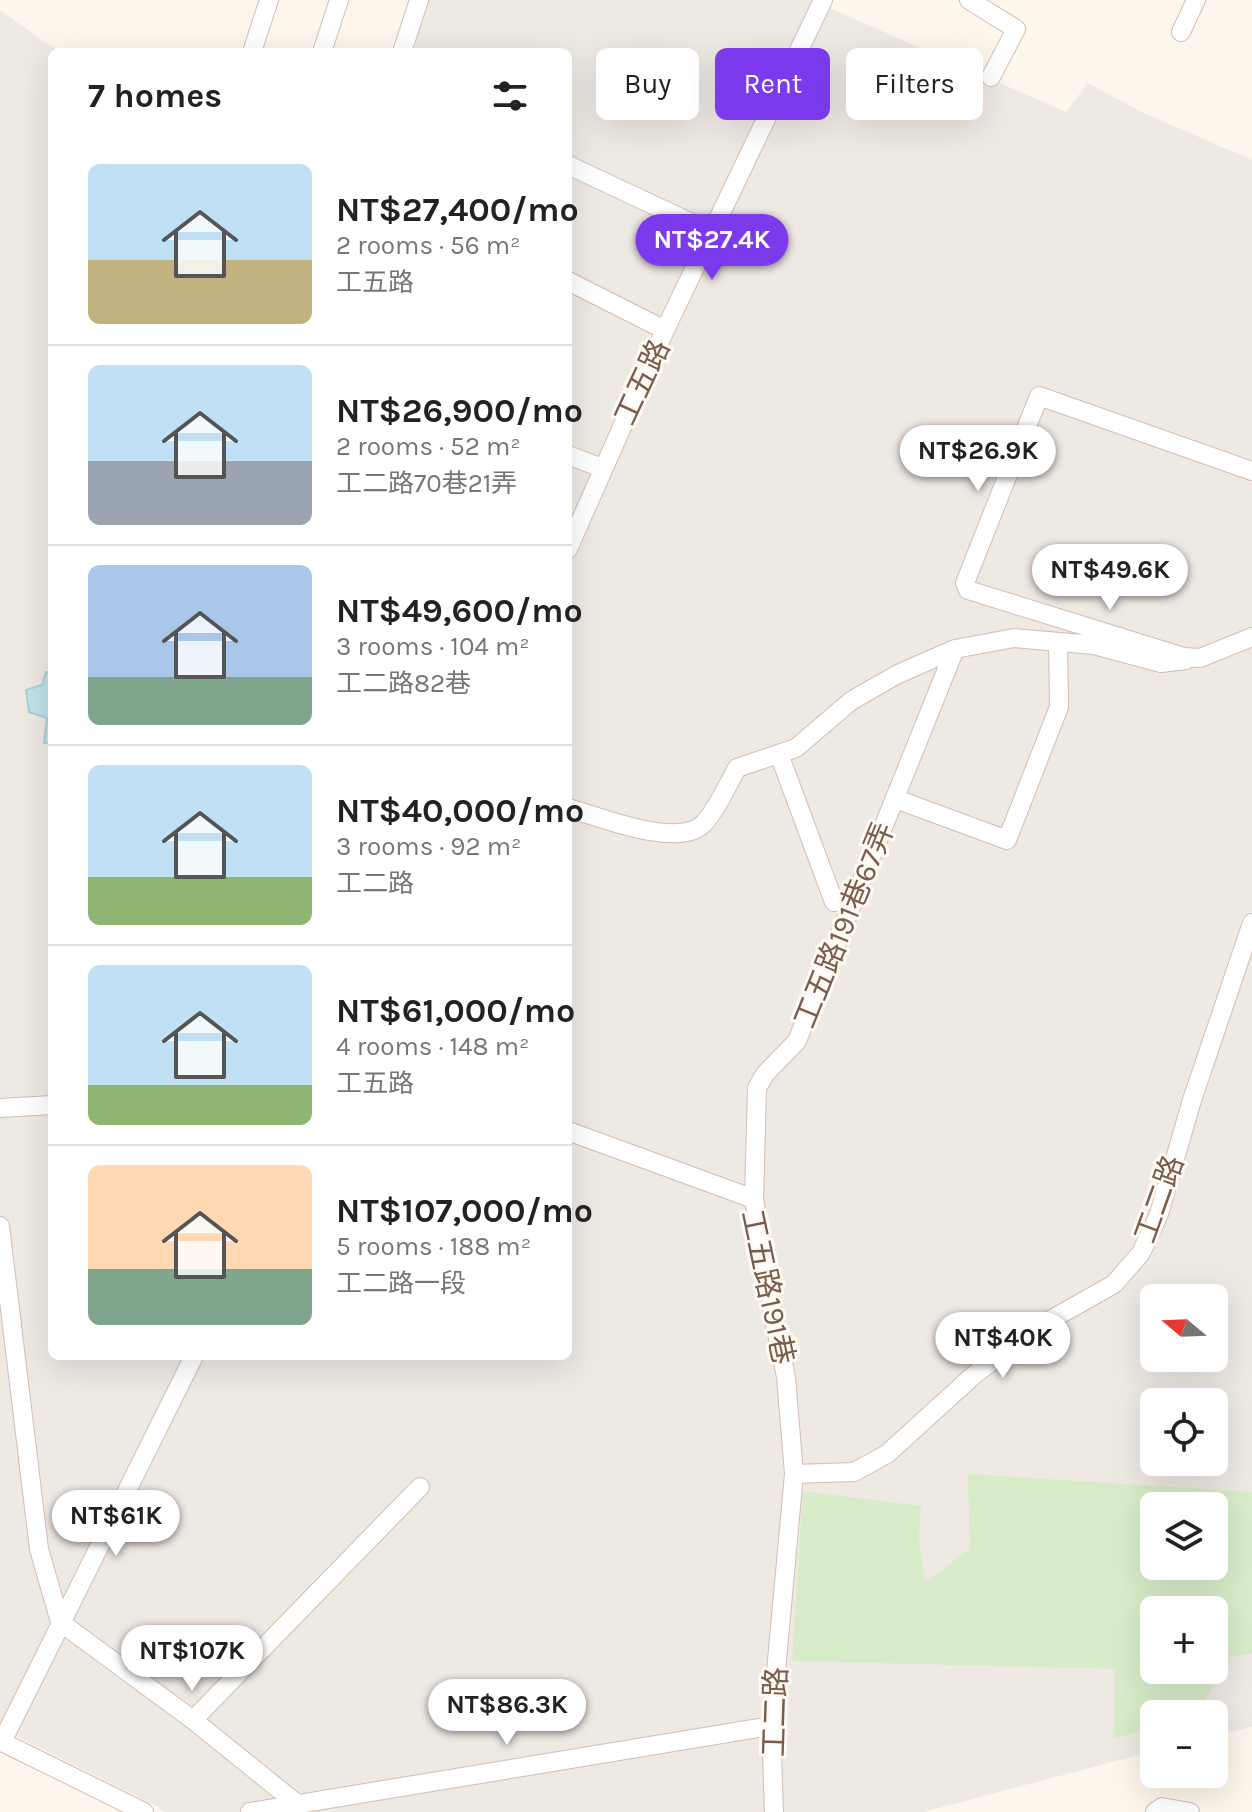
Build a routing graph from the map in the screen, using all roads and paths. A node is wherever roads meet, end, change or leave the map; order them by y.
1 (269, 0) edge
2 (339, 0) edge
3 (419, 0) edge
4 (823, 0) edge
5 (969, 0) edge
6 (1196, 0) edge
7 (1181, 32) dead end
8 (253, 48) edge
9 (323, 48) edge
10 (403, 48) edge
11 (991, 77) dead end
12 (572, 167) edge
13 (713, 233) junction
14 (572, 283) edge
15 (665, 330) junction
16 (572, 457) edge
17 (602, 468) junction
18 (1252, 471) edge
19 (572, 539) edge
20 (1252, 637) edge
21 (1058, 642) junction
22 (955, 649) junction
23 (1200, 658) junction
24 (779, 754) junction
25 (896, 799) junction
26 (572, 809) edge
27 (834, 902) dead end
28 (1252, 923) edge
29 (48, 1105) edge
30 (0, 1108) edge
31 (572, 1132) edge
32 (754, 1199) junction
33 (0, 1226) edge
34 (192, 1360) edge
35 (794, 1474) junction
36 (420, 1487) dead end
37 (60, 1622) junction
38 (193, 1720) junction
39 (771, 1726) junction
40 (1, 1741) edge
41 (296, 1803) junction
42 (144, 1812) edge
43 (250, 1812) edge
44 (774, 1812) edge
45 (1155, 1812) edge
46 (1190, 1812) edge

1 - 8 street
2 - 9 street
3 - 10 street
4 - 13 street, 工五路
5 - 11 street
6 - 7 street
12 - 13 street
13 - 15 street, 工五路
14 - 15 street
15 - 17 street, 工五路
16 - 17 street
17 - 19 street, 工五路
18 - 23 street
20 - 23 street
21 - 22 street
21 - 23 street
21 - 25 street
22 - 24 street
22 - 25 street, 工五路191巷67弄
24 - 26 street
24 - 27 street
25 - 32 street, 工五路191巷67弄
28 - 35 street, 工二路
29 - 30 street
31 - 32 street, 工五路191巷
32 - 35 street, 工五路191巷
33 - 37 street
34 - 37 street
35 - 39 street, 工二路
36 - 38 street
37 - 38 street
37 - 40 street
38 - 41 street
39 - 41 street
39 - 44 street, 工二路
40 - 42 street
41 - 43 street
45 - 46 street

